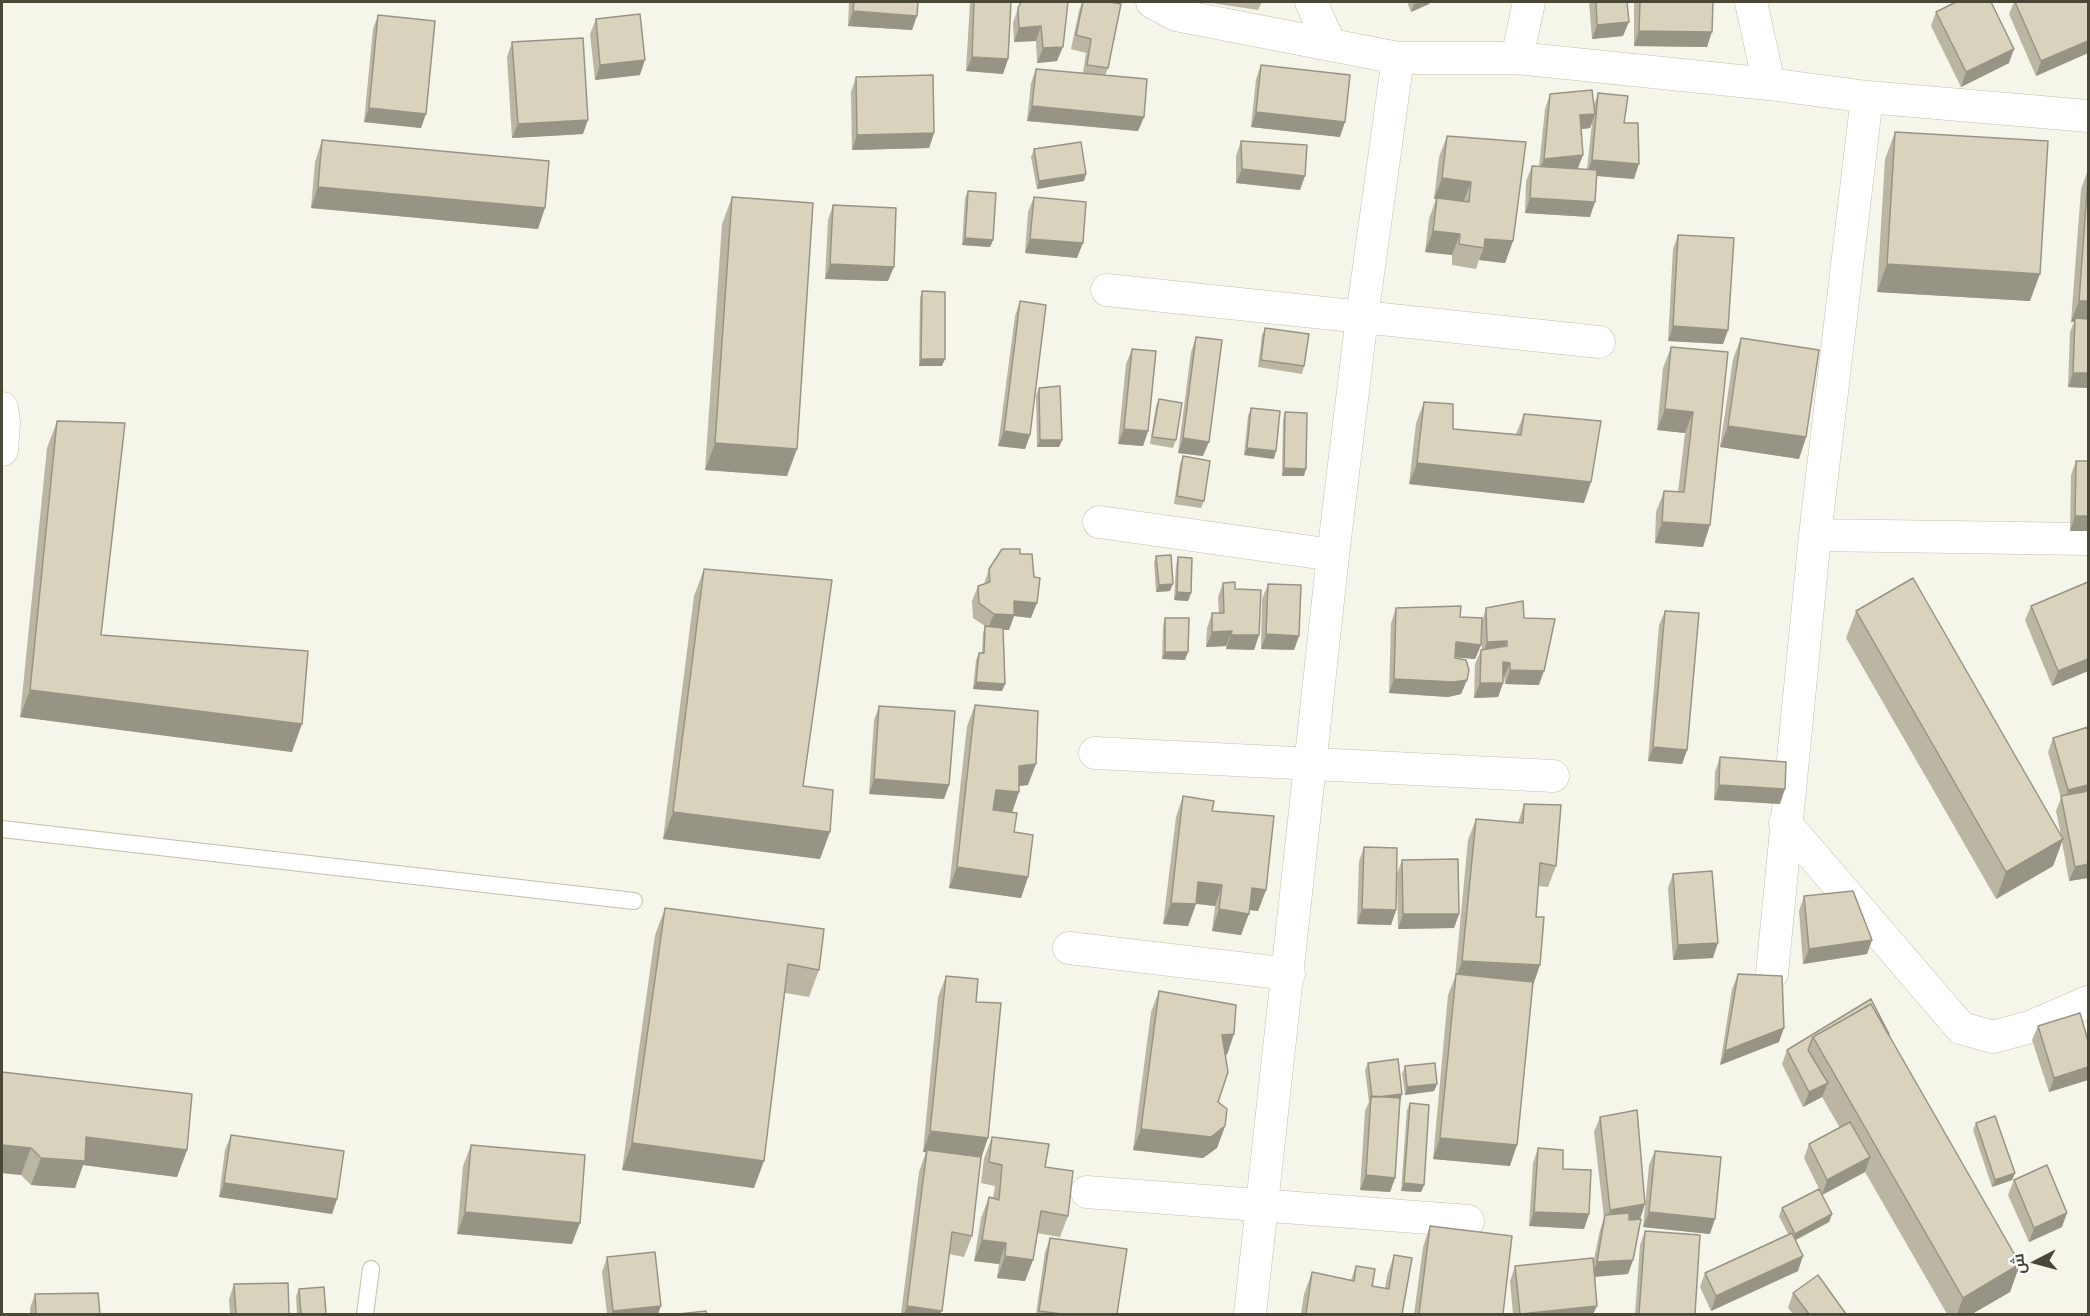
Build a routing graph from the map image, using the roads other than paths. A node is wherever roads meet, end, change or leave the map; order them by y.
1 (1152, 2) edge
2 (1311, 2) edge
3 (1529, 2) edge
4 (1751, 2) edge
5 (1330, 44) junction
6 (1398, 58) junction
7 (1517, 58) junction
8 (1769, 84) junction
9 (1867, 97) junction
10 (2088, 116) edge
11 (1107, 290) dead end
12 (1362, 317) junction
13 (1599, 342) dead end
14 (2, 408) edge
15 (2, 450) edge
16 (1099, 522) dead end
17 (1815, 535) junction
18 (2088, 539) edge
19 (1333, 555) junction
20 (1095, 753) dead end
21 (1312, 764) junction
22 (1553, 776) dead end
23 (1785, 823) junction
24 (2, 829) edge
25 (634, 901) dead end
26 (1069, 948) dead end
27 (1772, 973) edge
28 (1289, 974) junction
29 (2088, 1002) edge
30 (1087, 1192) dead end
31 (1263, 1205) junction
32 (1468, 1221) dead end
33 (371, 1269) dead end
34 (365, 1314) edge
35 (1250, 1314) edge

1 - 5 street
2 - 5 street
3 - 7 street
4 - 8 street
5 - 6 street
6 - 7 street
6 - 12 street
7 - 8 street
8 - 9 street
9 - 10 street
9 - 17 street
11 - 12 street
12 - 13 street
12 - 19 street
14 - 15 street
16 - 19 street
17 - 18 street
17 - 23 street
19 - 21 street
20 - 21 street
21 - 22 street
21 - 28 street
23 - 27 street
23 - 29 street
24 - 25 lane
26 - 28 street
28 - 31 street
30 - 31 street
31 - 32 street
31 - 35 street
33 - 34 lane

